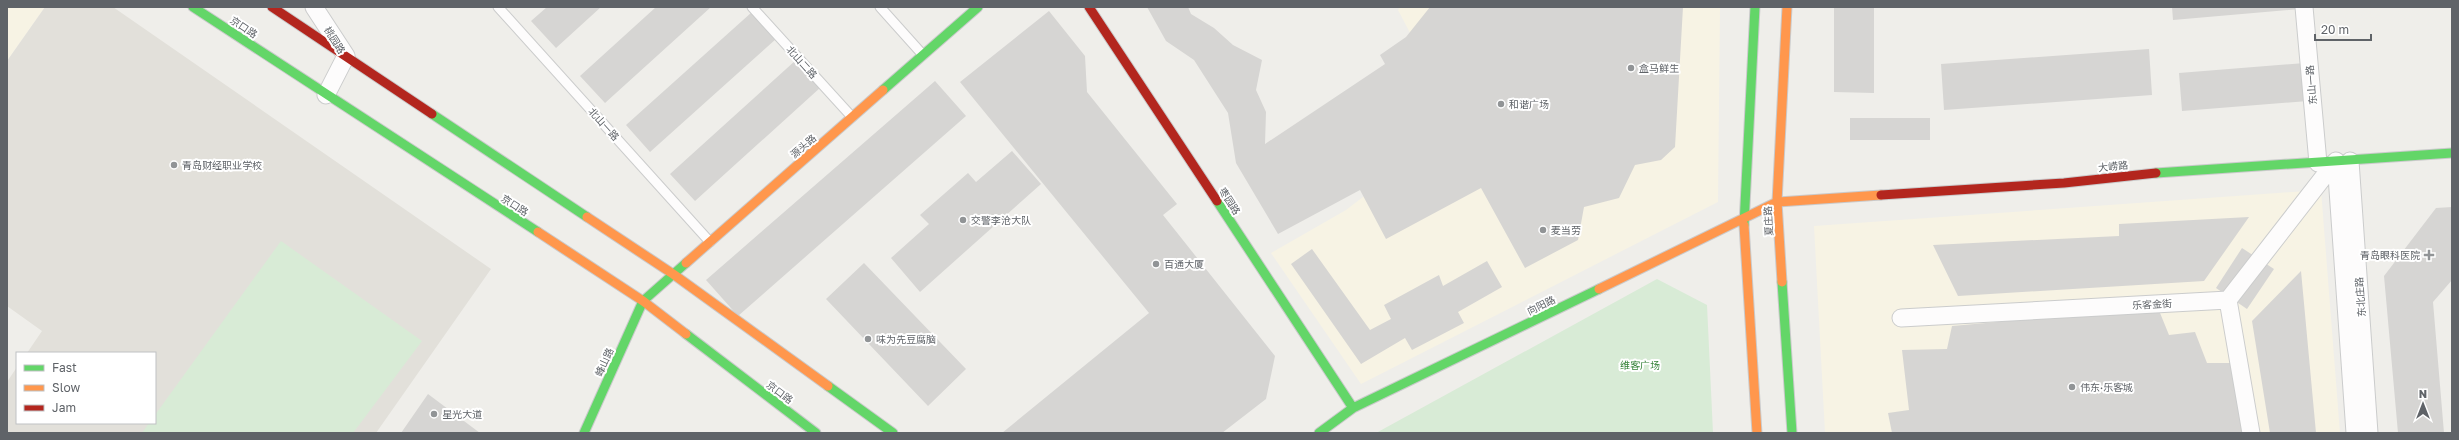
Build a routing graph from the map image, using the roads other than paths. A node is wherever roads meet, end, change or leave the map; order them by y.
1 (193, 7) edge
2 (272, 7) edge
3 (314, 7) edge
4 (498, 7) edge
5 (752, 7) edge
6 (880, 7) edge
7 (978, 7) edge
8 (1089, 7) edge
9 (1755, 7) edge
10 (1787, 7) edge
11 (2304, 7) edge
12 (923, 55) junction
13 (346, 56) junction
14 (326, 95) junction
15 (852, 117) junction
16 (2452, 153) edge
17 (2343, 161) junction
18 (2318, 163) junction
19 (1777, 202) junction
20 (1744, 218) junction
21 (710, 242) junction
22 (673, 274) junction
23 (2228, 300) junction
24 (643, 301) junction
25 (1901, 318) dead end
26 (1790, 405) junction
27 (1353, 408) junction
28 (584, 433) edge
29 (816, 433) edge
30 (893, 433) edge
31 (1319, 433) edge
32 (1758, 433) edge
33 (1792, 433) edge
34 (1799, 433) edge
35 (2251, 433) edge
36 (2355, 433) edge
37 (2369, 433) edge

1 - 14 main road, 京口路
2 - 13 main road
3 - 13 street, 桃园路
4 - 21 lane, 北山一路
5 - 15 lane, 北山二路
6 - 12 lane
7 - 12 main road, 源头路
8 - 27 main road, 枣园路
9 - 20 main road
10 - 19 main road, 夏庄路
11 - 18 street, 东山一路
12 - 15 main road, 源头路
13 - 14 street, 桃园路
13 - 22 main road
14 - 24 main road, 京口路
15 - 21 main road, 源头路
16 - 17 main road, 大崂路
17 - 18 main road, 大崂路
17 - 23 street
17 - 36 street
17 - 37 street, 东北庄路
18 - 19 main road, 大崂路
19 - 20 main road, 向阳路
19 - 26 main road, 夏庄路
20 - 27 main road, 向阳路
20 - 32 main road
21 - 22 main road, 源头路
22 - 24 main road, 源头路
22 - 30 main road
23 - 25 street, 乐客金街
23 - 35 street
24 - 28 main road, 峰山路
24 - 29 main road, 京口路
26 - 33 main road, 夏庄路
26 - 34 lane
27 - 31 main road, 向阳路

